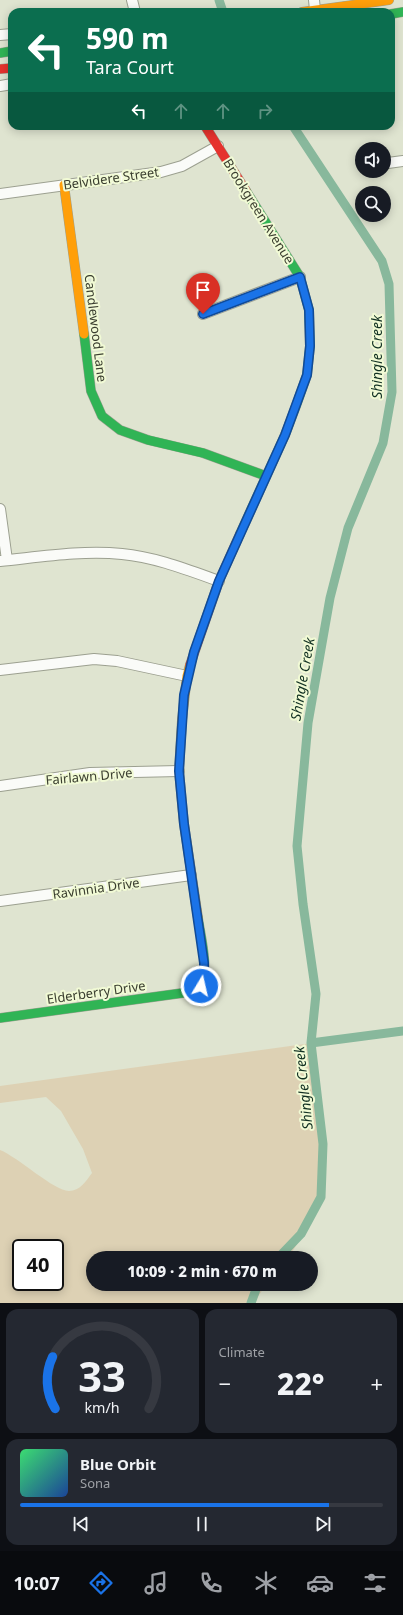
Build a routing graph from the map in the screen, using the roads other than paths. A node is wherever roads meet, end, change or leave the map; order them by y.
1 (390, 0) edge
2 (314, 5) edge
3 (208, 130) edge
4 (218, 146) junction
5 (403, 161) edge
6 (391, 163) edge
7 (64, 185) junction
8 (0, 194) edge
9 (300, 277) junction
10 (203, 314) dead end
11 (266, 476) junction
12 (0, 509) edge
13 (4, 561) edge
14 (219, 581) junction
15 (0, 670) edge
16 (187, 676) junction
17 (179, 771) junction
18 (0, 786) edge
19 (191, 875) junction
20 (0, 901) edge
21 (196, 990) joint
22 (0, 1018) edge

1 - 2 street
3 - 4 street, Brookgreen Avenue
4 - 7 street, Belvidere Street
4 - 9 street, Brookgreen Avenue
5 - 6 street
7 - 8 street, Belvidere Street
7 - 11 street, Candlewood Lane
9 - 10 street
9 - 11 street, Brookgreen Avenue
11 - 14 street, Brookgreen Avenue
12 - 13 street
13 - 14 street
14 - 16 street, Brookgreen Avenue
15 - 16 street
16 - 17 street, Brookgreen Avenue
17 - 18 street, Fairlawn Drive
17 - 19 street, Brookgreen Avenue
19 - 20 street, Ravinnia Drive
19 - 21 street, Brookgreen Avenue
21 - 22 street, Elderberry Drive

